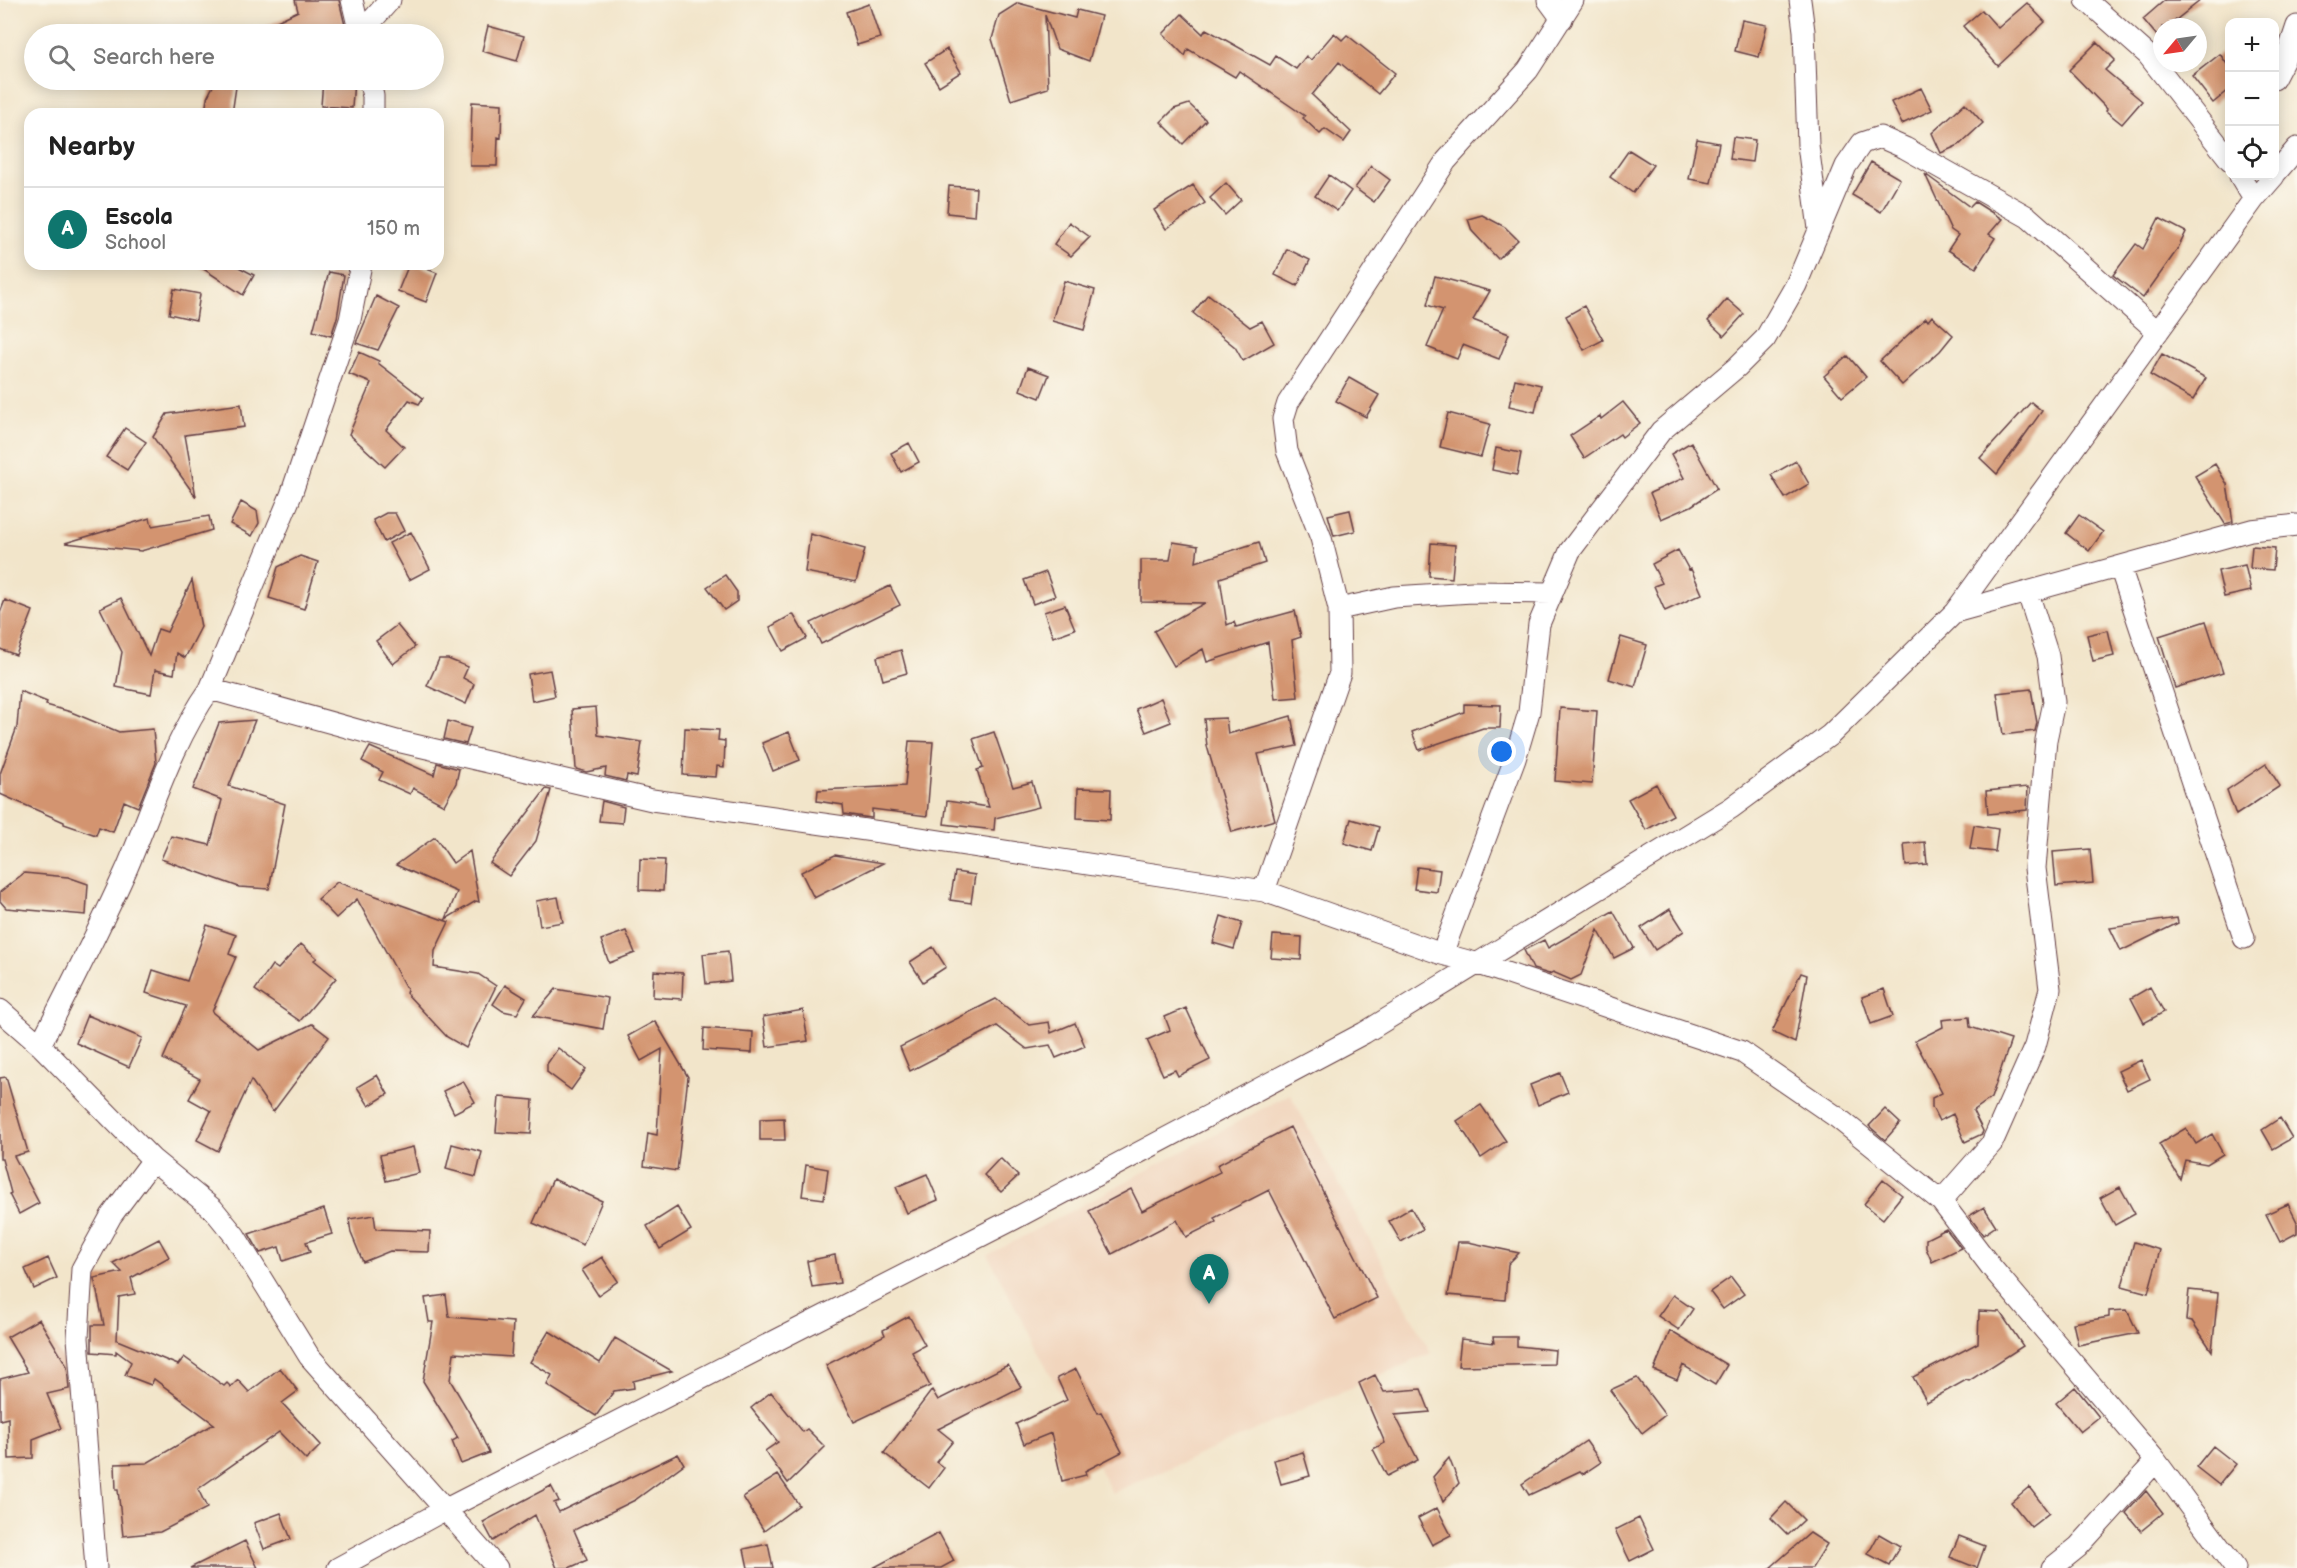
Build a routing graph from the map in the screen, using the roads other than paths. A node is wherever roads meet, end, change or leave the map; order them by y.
1 (352, 0) edge
2 (390, 0) edge
3 (1548, 0) edge
4 (1573, 0) edge
5 (1800, 0) edge
6 (2086, 0) edge
7 (1562, 19) junction
8 (358, 24) edge
9 (369, 24) edge
10 (2297, 26) edge
11 (2278, 72) edge
12 (372, 90) edge
13 (373, 108) edge
14 (2297, 148) edge
15 (2225, 155) edge
16 (2279, 169) edge
17 (2242, 180) edge
18 (2270, 180) edge
19 (2254, 199) junction
20 (1820, 229) junction
21 (359, 270) edge
22 (2158, 332) junction
23 (2297, 525) edge
24 (2120, 567) junction
25 (1551, 593) junction
26 (2028, 593) junction
27 (1339, 609) junction
28 (1955, 612) junction
29 (210, 689) junction
30 (1264, 891) junction
31 (2244, 938) dead end
32 (1442, 954) junction
33 (1479, 964) junction
34 (1, 1011) edge
35 (40, 1045) junction
36 (153, 1160) junction
37 (1941, 1201) junction
38 (2156, 1461) junction
39 (446, 1509) junction
40 (96, 1568) edge
41 (338, 1568) edge
42 (497, 1568) edge
43 (2052, 1568) edge
44 (2235, 1568) edge

1 - 8 street
2 - 9 street
3 - 7 street
4 - 7 street
5 - 20 street
6 - 15 street
7 - 27 street
10 - 11 street
12 - 13 street
14 - 16 street
17 - 19 street
18 - 19 street
19 - 22 street
20 - 22 street
20 - 25 street
21 - 29 street
22 - 28 street
23 - 24 street
24 - 26 street
24 - 31 street
25 - 27 street
25 - 32 street
26 - 28 street
26 - 37 street
27 - 30 street
28 - 33 street
29 - 30 street
29 - 35 street
30 - 32 street
32 - 33 street
33 - 37 street
33 - 39 street
34 - 35 street
35 - 36 street
36 - 39 street
36 - 40 street
37 - 38 street
38 - 43 street
38 - 44 street
39 - 41 street
39 - 42 street

